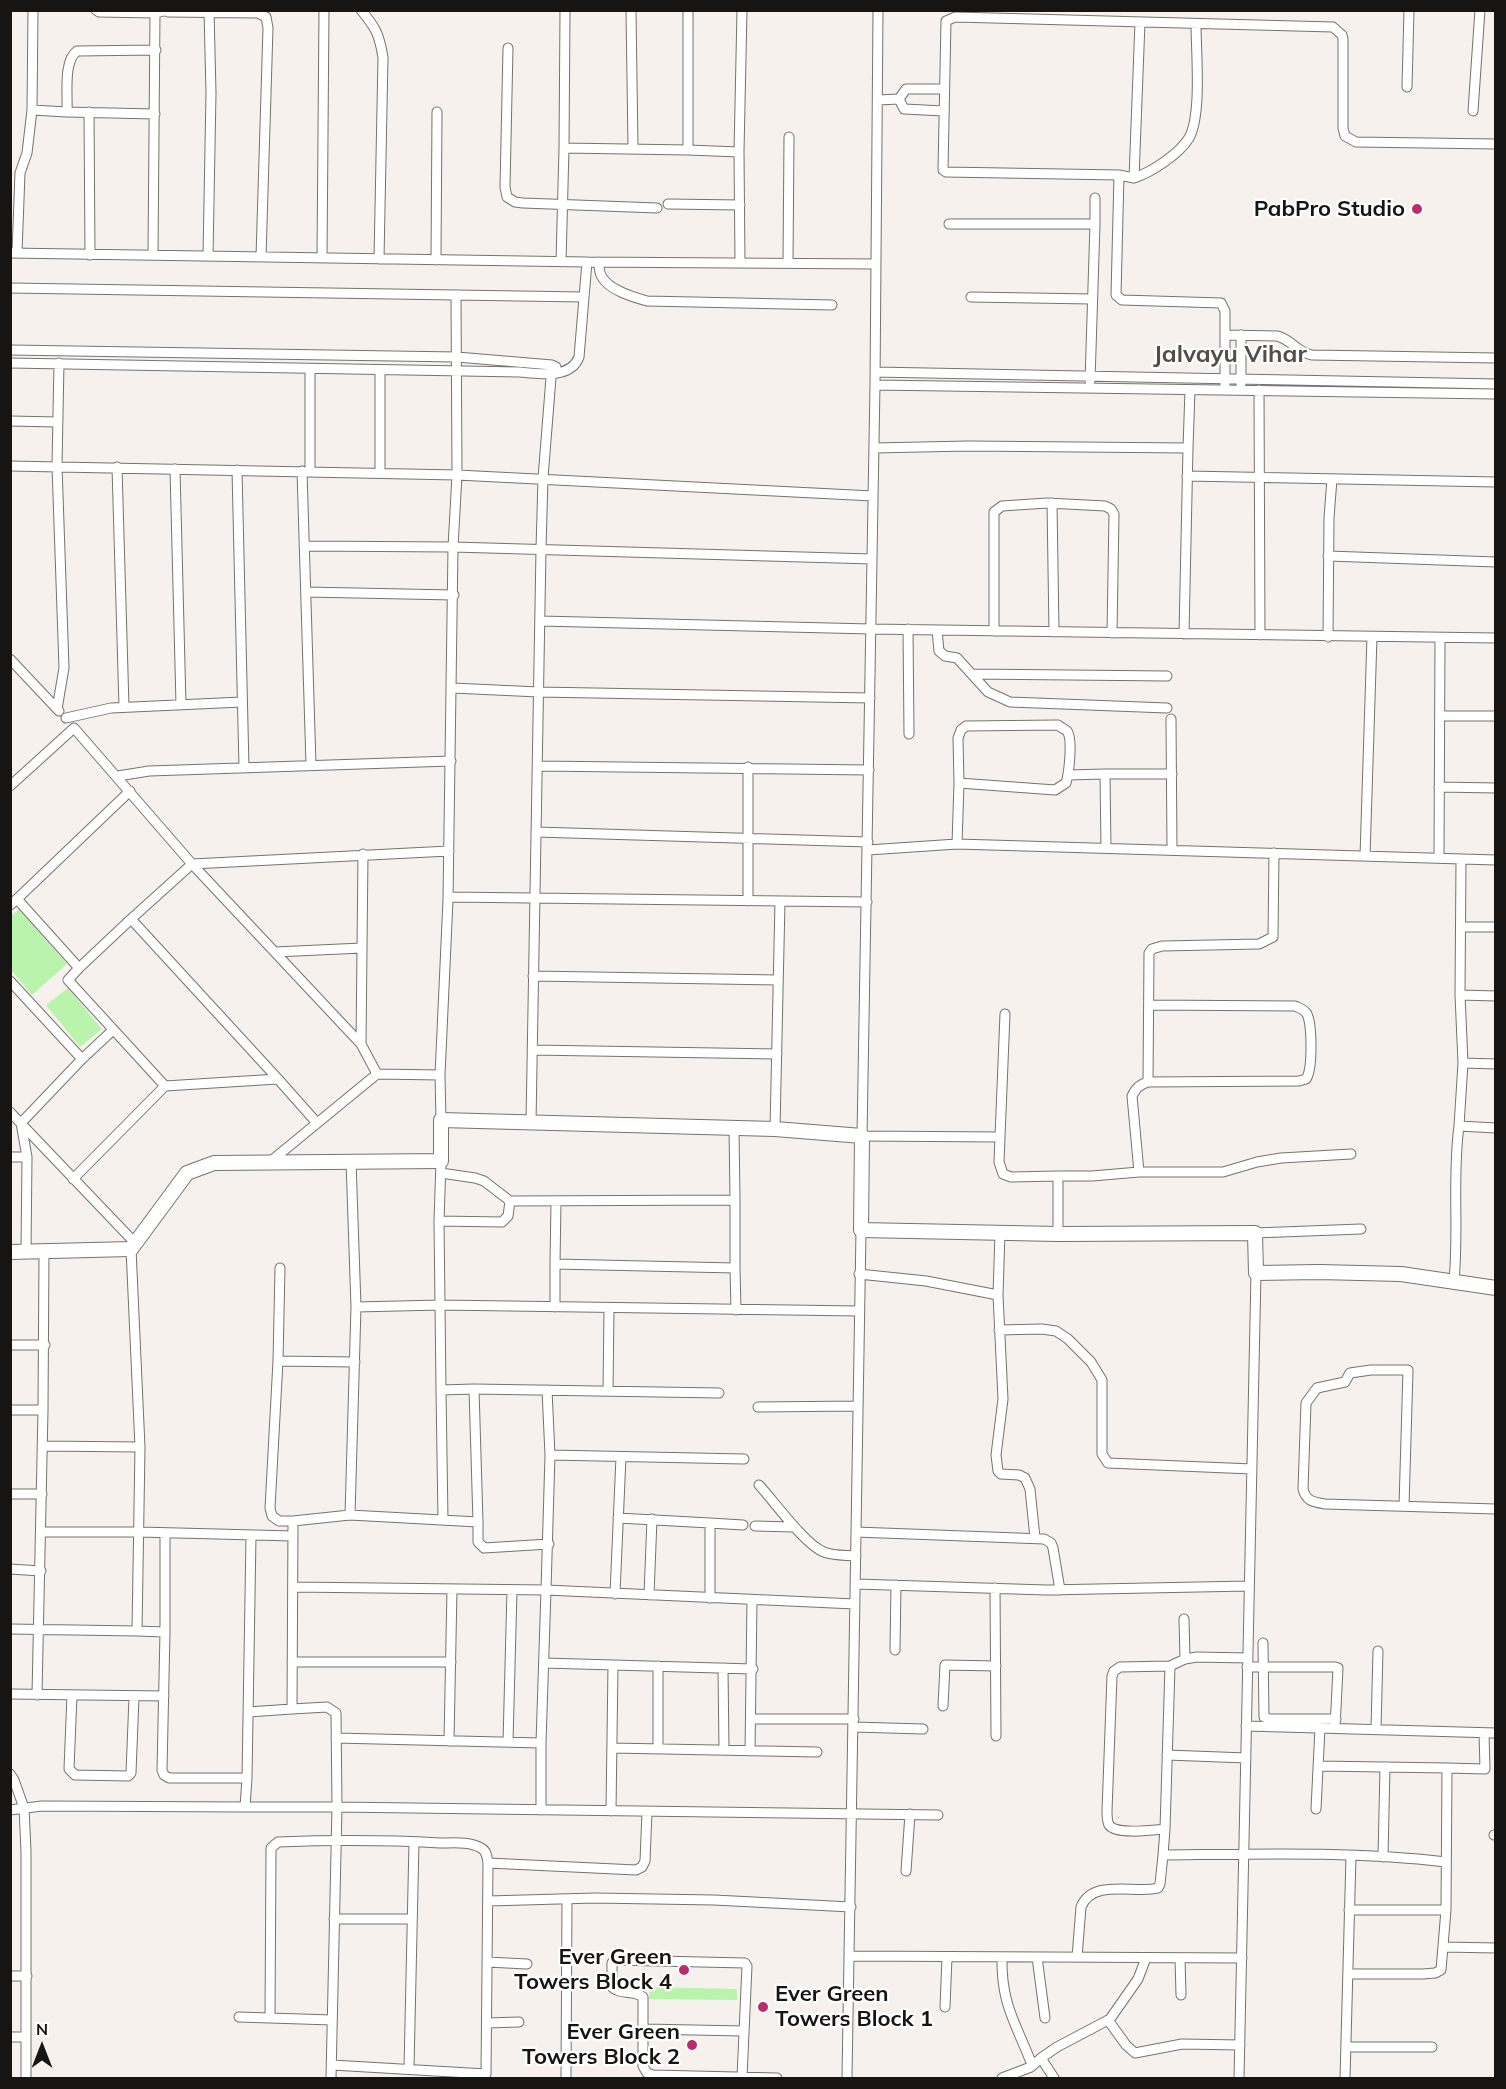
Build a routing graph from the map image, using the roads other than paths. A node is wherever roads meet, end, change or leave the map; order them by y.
1 (33, 10) edge
2 (96, 10) edge
3 (324, 10) edge
4 (361, 10) edge
5 (565, 10) edge
6 (631, 10) edge
7 (688, 10) edge
8 (742, 10) edge
9 (878, 10) edge
10 (1409, 10) edge
11 (1480, 10) edge
12 (168, 11) edge
13 (209, 11) edge
14 (155, 13) junction
15 (1140, 22) junction
16 (1196, 24) junction
17 (508, 48) dead end
18 (156, 50) junction
19 (1407, 87) dead end
20 (944, 90) junction
21 (899, 99) junction
22 (878, 100) junction
23 (32, 110) junction
24 (944, 111) junction
25 (1473, 111) dead end
26 (67, 112) junction
27 (89, 112) junction
28 (437, 112) dead end
29 (155, 114) junction
30 (789, 137) dead end
31 (1496, 144) edge
32 (564, 148) junction
33 (633, 148) junction
34 (688, 150) junction
35 (739, 152) junction
36 (1119, 175) junction
37 (1134, 178) junction
38 (1095, 198) dead end
39 (668, 204) dead end
40 (740, 205) junction
41 (562, 206) junction
42 (657, 208) dead end
43 (949, 224) dead end
44 (1095, 224) junction
45 (14, 253) edge
46 (90, 255) junction
47 (153, 255) junction
48 (208, 256) junction
49 (261, 257) junction
50 (322, 258) junction
51 (380, 259) junction
52 (436, 260) junction
53 (561, 262) junction
54 (587, 262) junction
55 (599, 262) junction
56 (740, 263) junction
57 (788, 263) junction
58 (876, 264) junction
59 (10, 288) edge
60 (456, 295) junction
61 (583, 297) junction
62 (971, 297) dead end
63 (1092, 298) junction
64 (832, 305) dead end
65 (1226, 335) junction
66 (1241, 335) junction
67 (10, 350) edge
68 (457, 357) junction
69 (1496, 358) edge
70 (10, 363) edge
71 (59, 363) junction
72 (310, 369) junction
73 (380, 370) junction
74 (552, 370) junction
75 (457, 371) junction
76 (875, 372) junction
77 (1090, 377) junction
78 (1496, 384) edge
79 (875, 385) junction
80 (1225, 385) junction
81 (1241, 385) junction
82 (1090, 388) junction
83 (1190, 390) junction
84 (1259, 390) junction
85 (1496, 394) edge
86 (10, 422) edge
87 (57, 422) junction
88 (874, 448) junction
89 (1188, 448) junction
90 (10, 466) edge
91 (57, 466) junction
92 (117, 468) junction
93 (175, 469) junction
94 (237, 470) junction
95 (306, 472) junction
96 (380, 473) junction
97 (457, 475) junction
98 (1187, 476) junction
99 (1260, 477) junction
100 (543, 478) junction
101 (1332, 479) junction
102 (1496, 482) edge
103 (873, 496) junction
104 (1052, 503) junction
105 (304, 546) junction
106 (453, 547) junction
107 (541, 549) junction
108 (1328, 556) junction
109 (872, 559) junction
110 (1496, 562) edge
111 (306, 592) junction
112 (453, 595) junction
113 (540, 621) junction
114 (871, 629) junction
115 (908, 629) junction
116 (937, 630) junction
117 (994, 631) junction
118 (1054, 632) junction
119 (1112, 633) junction
120 (1184, 634) junction
121 (1260, 635) junction
122 (1328, 637) junction
123 (1372, 637) junction
124 (1440, 638) junction
125 (1496, 638) edge
126 (10, 659) edge
127 (972, 674) junction
128 (1167, 676) dead end
129 (452, 688) junction
130 (539, 692) junction
131 (870, 698) junction
132 (242, 702) junction
133 (181, 705) junction
134 (124, 707) junction
135 (1167, 708) dead end
136 (57, 709) junction
137 (1440, 716) junction
138 (1496, 716) edge
139 (66, 718) junction
140 (1171, 720) dead end
141 (74, 728) junction
142 (909, 734) dead end
143 (451, 761) junction
144 (311, 765) junction
145 (538, 766) junction
146 (748, 767) junction
147 (244, 768) junction
148 (869, 770) junction
149 (1105, 774) junction
150 (1172, 774) junction
151 (1068, 775) junction
152 (118, 776) junction
153 (12, 783) edge
154 (959, 783) junction
155 (1439, 787) junction
156 (1496, 788) edge
157 (130, 791) junction
158 (536, 832) junction
159 (747, 838) junction
160 (957, 844) junction
161 (868, 846) junction
162 (1106, 849) junction
163 (1172, 850) junction
164 (449, 851) junction
165 (1274, 853) junction
166 (363, 854) junction
167 (1365, 856) junction
168 (1439, 858) junction
169 (1461, 859) junction
170 (1496, 860) edge
171 (192, 864) junction
172 (448, 897) junction
173 (535, 898) junction
174 (748, 901) junction
175 (780, 901) junction
176 (14, 902) edge
177 (867, 902) junction
178 (131, 919) junction
179 (1461, 927) junction
180 (1496, 927) edge
181 (362, 948) junction
182 (275, 952) junction
183 (79, 968) junction
184 (534, 976) junction
185 (778, 980) junction
186 (10, 981) edge
187 (1460, 995) junction
188 (1496, 996) edge
189 (1149, 1005) junction
190 (1005, 1014) dead end
191 (113, 1030) junction
192 (361, 1044) junction
193 (532, 1050) junction
194 (777, 1054) junction
195 (82, 1059) junction
196 (1463, 1063) junction
197 (1496, 1064) edge
198 (377, 1074) junction
199 (440, 1075) junction
200 (278, 1079) junction
201 (1148, 1082) junction
202 (165, 1086) junction
203 (10, 1112) edge
204 (441, 1120) junction
205 (21, 1123) junction
206 (317, 1123) junction
207 (531, 1123) junction
208 (1459, 1126) junction
209 (734, 1128) junction
210 (1496, 1128) edge
211 (775, 1129) junction
212 (862, 1136) junction
213 (1000, 1137) junction
214 (1351, 1154) dead end
215 (10, 1157) edge
216 (27, 1157) junction
217 (270, 1161) junction
218 (351, 1161) junction
219 (441, 1167) junction
220 (1139, 1172) junction
221 (1058, 1176) junction
222 (73, 1179) junction
223 (735, 1200) junction
224 (510, 1201) junction
225 (556, 1201) junction
226 (439, 1221) junction
227 (1361, 1229) dead end
228 (861, 1230) junction
229 (1000, 1233) junction
230 (1255, 1233) junction
231 (1058, 1234) junction
232 (133, 1246) junction
233 (10, 1252) edge
234 (26, 1252) junction
235 (44, 1252) junction
236 (555, 1264) junction
237 (280, 1268) dead end
238 (735, 1268) junction
239 (1256, 1273) junction
240 (859, 1274) junction
241 (1454, 1281) junction
242 (1496, 1288) edge
243 (998, 1295) junction
244 (440, 1305) junction
245 (356, 1307) junction
246 (555, 1307) junction
247 (609, 1308) junction
248 (736, 1310) junction
249 (859, 1311) junction
250 (999, 1330) junction
251 (10, 1345) edge
252 (45, 1346) junction
253 (278, 1361) junction
254 (354, 1362) junction
255 (474, 1389) junction
256 (441, 1390) junction
257 (547, 1390) junction
258 (608, 1391) junction
259 (719, 1393) dead end
260 (858, 1406) junction
261 (758, 1407) dead end
262 (10, 1410) edge
263 (43, 1410) junction
264 (42, 1446) junction
265 (141, 1447) junction
266 (550, 1455) junction
267 (621, 1456) junction
268 (744, 1459) dead end
269 (1252, 1469) junction
270 (759, 1485) dead end
271 (10, 1494) edge
272 (42, 1494) junction
273 (1404, 1506) junction
274 (1496, 1509) edge
275 (351, 1515) junction
276 (618, 1518) junction
277 (652, 1519) junction
278 (443, 1520) junction
279 (293, 1521) junction
280 (478, 1522) junction
281 (710, 1523) junction
282 (743, 1525) dead end
283 (755, 1526) dead end
284 (793, 1527) junction
285 (41, 1532) junction
286 (140, 1532) junction
287 (856, 1532) junction
288 (165, 1533) junction
289 (251, 1536) junction
290 (293, 1536) junction
291 (1035, 1538) junction
292 (549, 1544) junction
293 (856, 1556) junction
294 (10, 1569) edge
295 (41, 1570) junction
296 (856, 1584) junction
297 (896, 1585) junction
298 (1249, 1586) junction
299 (293, 1587) junction
300 (995, 1588) junction
301 (452, 1589) junction
302 (512, 1590) junction
303 (546, 1590) junction
304 (1060, 1590) junction
305 (615, 1594) junction
306 (649, 1595) junction
307 (710, 1598) junction
308 (752, 1600) junction
309 (855, 1604) junction
310 (1184, 1619) dead end
311 (10, 1629) edge
312 (39, 1630) junction
313 (137, 1631) junction
314 (165, 1632) junction
315 (1263, 1643) dead end
316 (896, 1650) dead end
317 (1378, 1651) dead end
318 (1185, 1659) junction
319 (292, 1662) junction
320 (451, 1662) junction
321 (544, 1663) junction
322 (1247, 1663) junction
323 (613, 1665) junction
324 (658, 1666) junction
325 (996, 1666) junction
326 (1170, 1666) junction
327 (1263, 1667) junction
328 (723, 1668) junction
329 (753, 1669) junction
330 (10, 1694) edge
331 (37, 1695) junction
332 (72, 1695) junction
333 (134, 1696) junction
334 (164, 1696) junction
335 (943, 1706) dead end
336 (292, 1709) junction
337 (248, 1712) junction
338 (751, 1719) junction
339 (854, 1723) junction
340 (1335, 1724) junction
341 (1246, 1726) junction
342 (1320, 1728) junction
343 (923, 1729) dead end
344 (1376, 1729) junction
345 (1484, 1733) junction
346 (1496, 1733) edge
347 (996, 1736) dead end
348 (336, 1738) junction
349 (450, 1741) junction
350 (508, 1742) junction
351 (541, 1743) junction
352 (612, 1749) junction
353 (658, 1749) junction
354 (724, 1750) junction
355 (750, 1751) junction
356 (817, 1752) dead end
357 (1167, 1755) junction
358 (1246, 1758) junction
359 (1318, 1766) junction
360 (1384, 1767) junction
361 (1447, 1768) junction
362 (1490, 1770) edge
363 (10, 1774) edge
364 (247, 1778) junction
365 (245, 1807) junction
366 (337, 1807) junction
367 (24, 1809) junction
368 (1316, 1809) dead end
369 (10, 1810) edge
370 (541, 1810) junction
371 (610, 1811) junction
372 (647, 1812) junction
373 (910, 1814) junction
374 (852, 1815) junction
375 (938, 1815) dead end
376 (1165, 1829) junction
377 (336, 1840) junction
378 (414, 1842) junction
379 (1244, 1854) junction
380 (1163, 1855) junction
381 (1351, 1856) junction
382 (1383, 1857) junction
383 (1446, 1862) junction
384 (488, 1863) junction
385 (906, 1871) dead end
386 (567, 1899) junction
387 (488, 1901) junction
388 (850, 1907) junction
389 (1349, 1910) junction
390 (1446, 1910) junction
391 (334, 1919) junction
392 (412, 1919) junction
393 (1444, 1947) junction
394 (1496, 1948) edge
395 (850, 1956) junction
396 (947, 1957) junction
397 (1002, 1957) junction
398 (1037, 1957) junction
399 (1077, 1957) junction
400 (1146, 1958) junction
401 (1180, 1958) junction
402 (1242, 1958) junction
403 (488, 1962) junction
404 (527, 1964) dead end
405 (1348, 1974) junction
406 (10, 1976) edge
407 (27, 1976) junction
408 (1182, 1995) dead end
409 (945, 2007) dead end
410 (240, 2017) dead end
411 (270, 2018) junction
412 (1045, 2018) dead end
413 (332, 2020) junction
414 (1108, 2020) junction
415 (519, 2022) dead end
416 (487, 2023) junction
417 (644, 2029) junction
418 (743, 2031) junction
419 (10, 2037) edge
420 (26, 2037) junction
421 (1240, 2045) junction
422 (1346, 2047) junction
423 (1432, 2047) dead end
424 (1041, 2058) junction
425 (332, 2065) junction
426 (1032, 2065) junction
427 (409, 2068) junction
428 (491, 2076) edge
429 (742, 2077) edge
430 (26, 2079) edge
431 (331, 2079) edge
432 (566, 2079) edge
433 (777, 2079) edge
434 (847, 2079) edge
435 (1002, 2079) edge
436 (1054, 2079) edge
437 (1239, 2079) edge
438 (1345, 2079) edge

1 - 23 street
2 - 14 street
3 - 50 street
4 - 51 street
5 - 32 street
6 - 33 street
7 - 34 street
8 - 35 street
9 - 22 street
10 - 19 street
11 - 25 street
12 - 13 street
12 - 14 street
13 - 48 street
13 - 49 street
14 - 18 street
15 - 16 street
15 - 20 street
15 - 37 street
16 - 31 street
16 - 37 street
17 - 41 street
18 - 26 street
18 - 29 street
20 - 21 street
20 - 24 street
21 - 22 street
21 - 24 street
22 - 58 street
23 - 26 street
23 - 45 street
24 - 36 street
26 - 27 street
27 - 29 street
27 - 46 street
28 - 52 street
29 - 47 street
30 - 57 street
32 - 33 street
32 - 41 street
33 - 34 street
34 - 35 street
35 - 40 street
36 - 37 street
36 - 65 street
38 - 44 street
39 - 40 street
40 - 56 street
41 - 42 street
41 - 53 street
43 - 44 street
44 - 63 street
45 - 46 street
46 - 47 street
47 - 48 street
48 - 49 street
49 - 50 street
50 - 51 street
51 - 52 street
52 - 53 street
53 - 54 street
54 - 55 street
54 - 61 street
55 - 56 street
55 - 64 street
56 - 57 street
57 - 58 street
58 - 76 street
59 - 60 street
60 - 61 street
60 - 68 street
61 - 74 street
62 - 63 street
63 - 77 street
65 - 66 street
65 - 80 street
66 - 69 street
66 - 81 street
67 - 68 street
68 - 74 street
68 - 75 street
70 - 71 street
71 - 72 street
71 - 87 street
72 - 73 street
72 - 95 street
73 - 75 street
73 - 96 street
74 - 75 street
74 - 100 street
75 - 97 street
76 - 77 street
76 - 79 street
77 - 80 street
77 - 82 street
78 - 81 street
79 - 82 street
79 - 88 street
80 - 81 street
80 - 83 street
81 - 84 street
82 - 83 street
83 - 89 street
84 - 85 street
84 - 99 street
86 - 87 street
87 - 91 street
88 - 89 street
88 - 103 street
89 - 98 street
90 - 91 street
91 - 92 street
91 - 136 street
92 - 93 street
92 - 134 street
93 - 94 street
93 - 133 street
94 - 95 street
94 - 132 street
95 - 96 street
95 - 105 street
96 - 97 street
97 - 100 street
97 - 106 street
98 - 99 street
98 - 120 street
99 - 101 street
99 - 121 street
100 - 103 street
100 - 107 street
101 - 102 street
101 - 108 street
103 - 109 street
104 - 117 street
104 - 118 street
104 - 119 street
105 - 106 street
105 - 111 street
106 - 107 street
106 - 112 street
107 - 109 street
107 - 113 street
108 - 110 street
108 - 122 street
109 - 114 street
111 - 112 street
111 - 144 street
112 - 129 street
113 - 114 street
113 - 130 street
114 - 115 street
114 - 131 street
115 - 116 street
115 - 142 street
116 - 117 street
116 - 127 street
117 - 118 street
118 - 119 street
119 - 120 street
120 - 121 street
121 - 122 street
122 - 123 street
123 - 124 street
123 - 167 street
124 - 125 street
124 - 137 street
126 - 136 street
127 - 128 street
127 - 135 street
129 - 130 street
129 - 143 street
130 - 131 street
130 - 145 street
131 - 148 street
132 - 133 street
132 - 147 street
133 - 134 street
134 - 139 street
136 - 139 street
137 - 138 street
137 - 155 street
139 - 141 street
140 - 150 street
141 - 152 street
141 - 153 street
143 - 144 street
143 - 164 street
144 - 147 street
145 - 146 street
145 - 158 street
146 - 148 street
146 - 159 street
147 - 152 street
148 - 161 street
149 - 150 street
149 - 151 street
149 - 162 street
150 - 163 street
151 - 154 street
151 - 154 street
152 - 157 street
154 - 160 street
155 - 156 street
155 - 168 street
157 - 171 street
157 - 176 street
158 - 159 street
158 - 173 street
159 - 161 street
159 - 174 street
160 - 161 street
160 - 162 street
161 - 177 street
162 - 163 street
163 - 165 street
164 - 166 street
164 - 172 street
165 - 167 street
165 - 189 street
166 - 171 street
166 - 181 street
167 - 168 street
168 - 169 street
169 - 170 street
169 - 179 street
171 - 178 street
171 - 182 street
172 - 173 street
172 - 199 street
173 - 174 street
173 - 184 street
174 - 175 street
175 - 177 street
175 - 185 street
176 - 183 street
177 - 212 street
178 - 183 street
178 - 200 street
179 - 180 street
179 - 187 street
181 - 182 street
181 - 192 street
182 - 192 street
183 - 191 street
184 - 185 street
184 - 193 street
185 - 194 street
186 - 195 street
187 - 188 street
187 - 196 street
189 - 201 street
189 - 201 street
190 - 213 street
191 - 195 street
191 - 202 street
192 - 198 street
193 - 194 street
193 - 207 street
194 - 211 street
195 - 205 street
196 - 197 street
196 - 208 street
198 - 199 street
198 - 206 street
199 - 204 street
200 - 202 street
200 - 206 street
201 - 220 street
202 - 222 street
203 - 205 street
204 - 207 street
204 - 219 street
205 - 216 street
205 - 222 street
206 - 217 street
207 - 209 street
208 - 210 street
208 - 241 street
209 - 211 street
209 - 223 street
211 - 212 street
212 - 213 street
212 - 228 street
213 - 221 street
214 - 220 street
215 - 216 street
216 - 234 street
217 - 218 street
217 - 232 street
218 - 219 street
218 - 245 street
219 - 224 street
219 - 226 street
220 - 221 street
221 - 231 street
222 - 232 street
223 - 225 street
223 - 238 street
224 - 225 street
224 - 226 street
225 - 236 street
226 - 244 street
227 - 230 street
228 - 229 street
228 - 240 street
229 - 231 street
229 - 243 street
230 - 231 street
230 - 239 street
232 - 235 street
232 - 265 street
233 - 234 street
234 - 235 street
235 - 252 street
236 - 238 street
236 - 246 street
237 - 253 street
238 - 248 street
239 - 241 street
239 - 269 street
240 - 243 street
240 - 249 street
241 - 242 street
243 - 250 street
244 - 245 street
244 - 246 street
244 - 256 street
245 - 254 street
246 - 247 street
247 - 248 street
247 - 258 street
248 - 249 street
249 - 260 street
250 - 269 street
250 - 291 street
251 - 252 street
252 - 263 street
253 - 254 street
253 - 279 street
254 - 275 street
255 - 256 street
255 - 257 street
255 - 280 street
256 - 278 street
257 - 258 street
257 - 266 street
258 - 259 street
260 - 261 street
260 - 287 street
262 - 263 street
263 - 264 street
264 - 265 street
264 - 272 street
265 - 286 street
266 - 267 street
266 - 292 street
267 - 268 street
267 - 276 street
269 - 298 street
270 - 284 street
271 - 272 street
272 - 285 street
273 - 273 street
273 - 274 street
275 - 278 street
275 - 279 street
276 - 277 street
276 - 305 street
277 - 281 street
277 - 306 street
278 - 280 street
279 - 290 street
280 - 292 street
281 - 282 street
281 - 307 street
283 - 284 street
284 - 293 street
285 - 286 street
285 - 295 street
286 - 288 street
286 - 313 street
287 - 291 street
287 - 293 street
288 - 289 street
288 - 314 street
289 - 290 street
289 - 337 street
290 - 299 street
291 - 304 street
292 - 303 street
293 - 296 street
294 - 295 street
295 - 312 street
296 - 297 street
296 - 309 street
297 - 300 street
297 - 316 street
298 - 304 street
298 - 322 street
299 - 301 street
299 - 319 street
300 - 304 street
300 - 325 street
301 - 302 street
301 - 320 street
302 - 303 street
302 - 350 street
303 - 305 street
303 - 321 street
305 - 306 street
306 - 307 street
307 - 308 street
308 - 309 street
308 - 329 street
309 - 339 street
310 - 318 street
311 - 312 street
312 - 313 street
312 - 331 street
313 - 314 street
314 - 334 street
315 - 327 street
317 - 344 street
318 - 322 street
318 - 326 street
319 - 320 street
319 - 336 street
320 - 349 street
321 - 323 street
321 - 351 street
322 - 327 street
322 - 341 street
323 - 324 street
323 - 352 street
324 - 328 street
324 - 353 street
325 - 335 street
325 - 347 street
326 - 357 street
326 - 376 street
327 - 340 street
327 - 340 street
328 - 329 street
328 - 354 street
329 - 338 street
330 - 331 street
331 - 332 street
332 - 333 street
332 - 333 street
333 - 334 street
334 - 364 street
336 - 337 street
336 - 348 street
337 - 364 street
338 - 339 street
338 - 355 street
339 - 343 street
339 - 374 street
340 - 342 street
340 - 344 street
341 - 342 street
341 - 358 street
342 - 359 street
344 - 345 street
345 - 346 street
345 - 362 street
348 - 349 street
348 - 366 street
349 - 350 street
350 - 351 street
351 - 370 street
352 - 353 street
352 - 371 street
353 - 354 street
354 - 355 street
355 - 356 street
357 - 358 street
357 - 376 street
358 - 379 street
359 - 360 street
359 - 368 street
360 - 361 street
360 - 382 street
361 - 362 street
361 - 383 street
363 - 367 street
364 - 365 street
365 - 366 street
365 - 367 street
366 - 370 street
366 - 377 street
367 - 369 street
367 - 407 street
370 - 371 street
371 - 372 street
372 - 374 street
372 - 384 street
373 - 374 street
373 - 375 street
373 - 385 street
374 - 388 street
376 - 380 street
377 - 378 street
377 - 391 street
377 - 411 street
378 - 384 street
378 - 392 street
379 - 380 street
379 - 381 street
379 - 402 street
380 - 399 street
381 - 382 street
381 - 389 street
382 - 383 street
383 - 390 street
384 - 387 street
386 - 387 street
386 - 388 street
386 - 432 street
387 - 403 street
388 - 395 street
389 - 390 street
389 - 405 street
390 - 393 street
391 - 392 street
391 - 413 street
392 - 427 street
393 - 394 street
393 - 405 street
395 - 396 street
395 - 434 street
396 - 397 street
396 - 409 street
397 - 398 street
397 - 426 street
398 - 399 street
398 - 412 street
399 - 400 street
400 - 401 street
400 - 414 street
401 - 402 street
401 - 408 street
402 - 421 street
403 - 404 street
403 - 416 street
405 - 422 street
406 - 407 street
407 - 420 street
410 - 411 street
411 - 413 street
413 - 425 street
414 - 421 street
414 - 424 street
415 - 416 street
416 - 428 street
417 - 418 street
417 - 418 street
417 - 429 street
418 - 429 street
419 - 420 street
420 - 430 street
421 - 437 street
422 - 423 street
422 - 438 street
424 - 426 street
424 - 436 street
425 - 427 street
425 - 431 street
426 - 435 street
427 - 428 street
429 - 433 street

